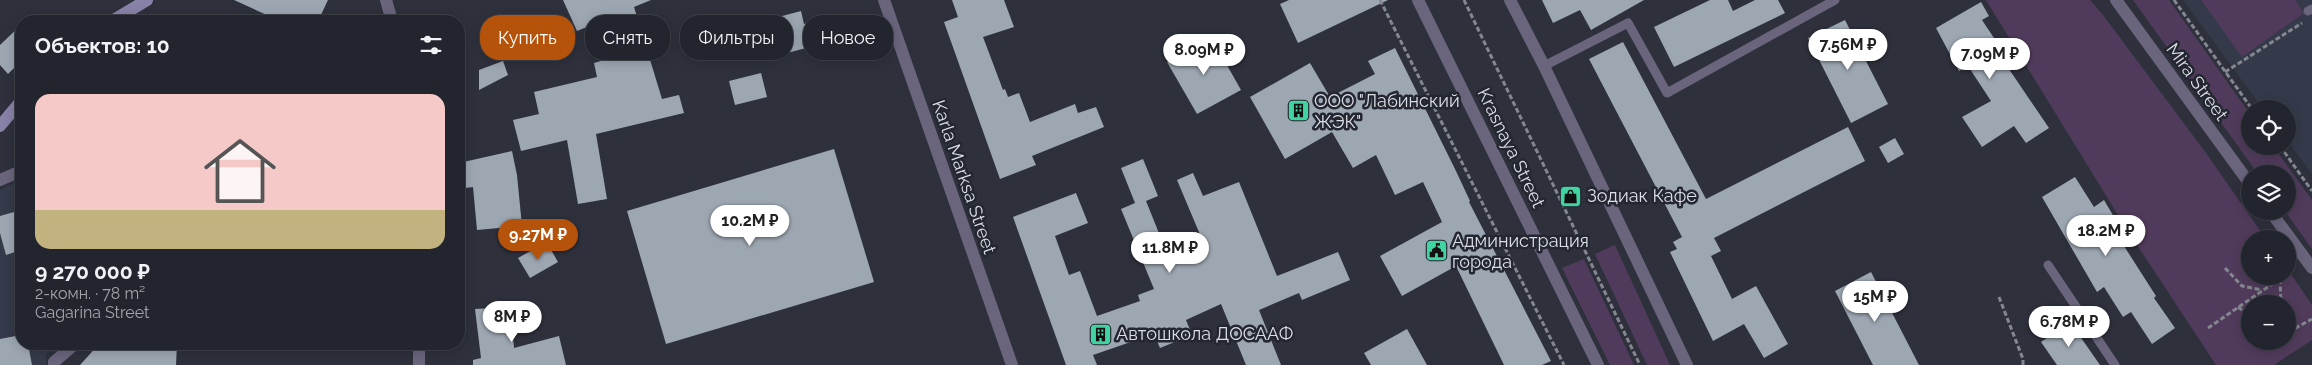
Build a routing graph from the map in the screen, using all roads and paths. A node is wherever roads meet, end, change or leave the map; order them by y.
1 (147, 0) edge
2 (386, 0) edge
3 (884, 0) edge
4 (1380, 0) edge
5 (1418, 0) edge
6 (1464, 0) edge
7 (1510, 0) edge
8 (1835, 0) edge
9 (2116, 0) edge
10 (2174, 0) edge
11 (2310, 10) edge
12 (122, 15) edge
13 (390, 15) edge
14 (1544, 66) junction
15 (2226, 72) junction
16 (2246, 100) edge
17 (15, 108) edge
18 (0, 126) edge
19 (2286, 155) edge
20 (2241, 172) edge
21 (15, 174) edge
22 (0, 180) edge
23 (2312, 191) edge
24 (2277, 220) edge
25 (2048, 266) dead end
26 (2225, 268) dead end
27 (2312, 268) edge
28 (2270, 285) edge
29 (2262, 290) junction
30 (1999, 297) dead end
31 (2238, 308) junction
32 (2241, 310) edge
33 (2312, 319) edge
34 (2208, 328) dead end
35 (2296, 328) edge
36 (68, 350) edge
37 (419, 350) edge
38 (54, 365) edge
39 (419, 365) edge
40 (1012, 365) edge
41 (1564, 365) edge
42 (1598, 365) edge
43 (1640, 365) edge
44 (1687, 365) edge
45 (2023, 365) edge
46 (2115, 365) edge

1 - 12 main road
2 - 13 street
3 - 40 street, Karla Marksa Street
4 - 41 path
5 - 42 street, Krasnaya Street
6 - 43 path
7 - 14 street
8 - 14 lane
9 - 20 street, Mira Street
10 - 15 path
11 - 15 path
14 - 44 street
15 - 16 path
17 - 18 main road
19 - 23 path
21 - 22 street
24 - 27 street
25 - 46 lane
26 - 29 path
28 - 29 path
29 - 31 path
30 - 45 path
31 - 32 path
31 - 34 path
33 - 35 path
36 - 38 street
37 - 39 street

